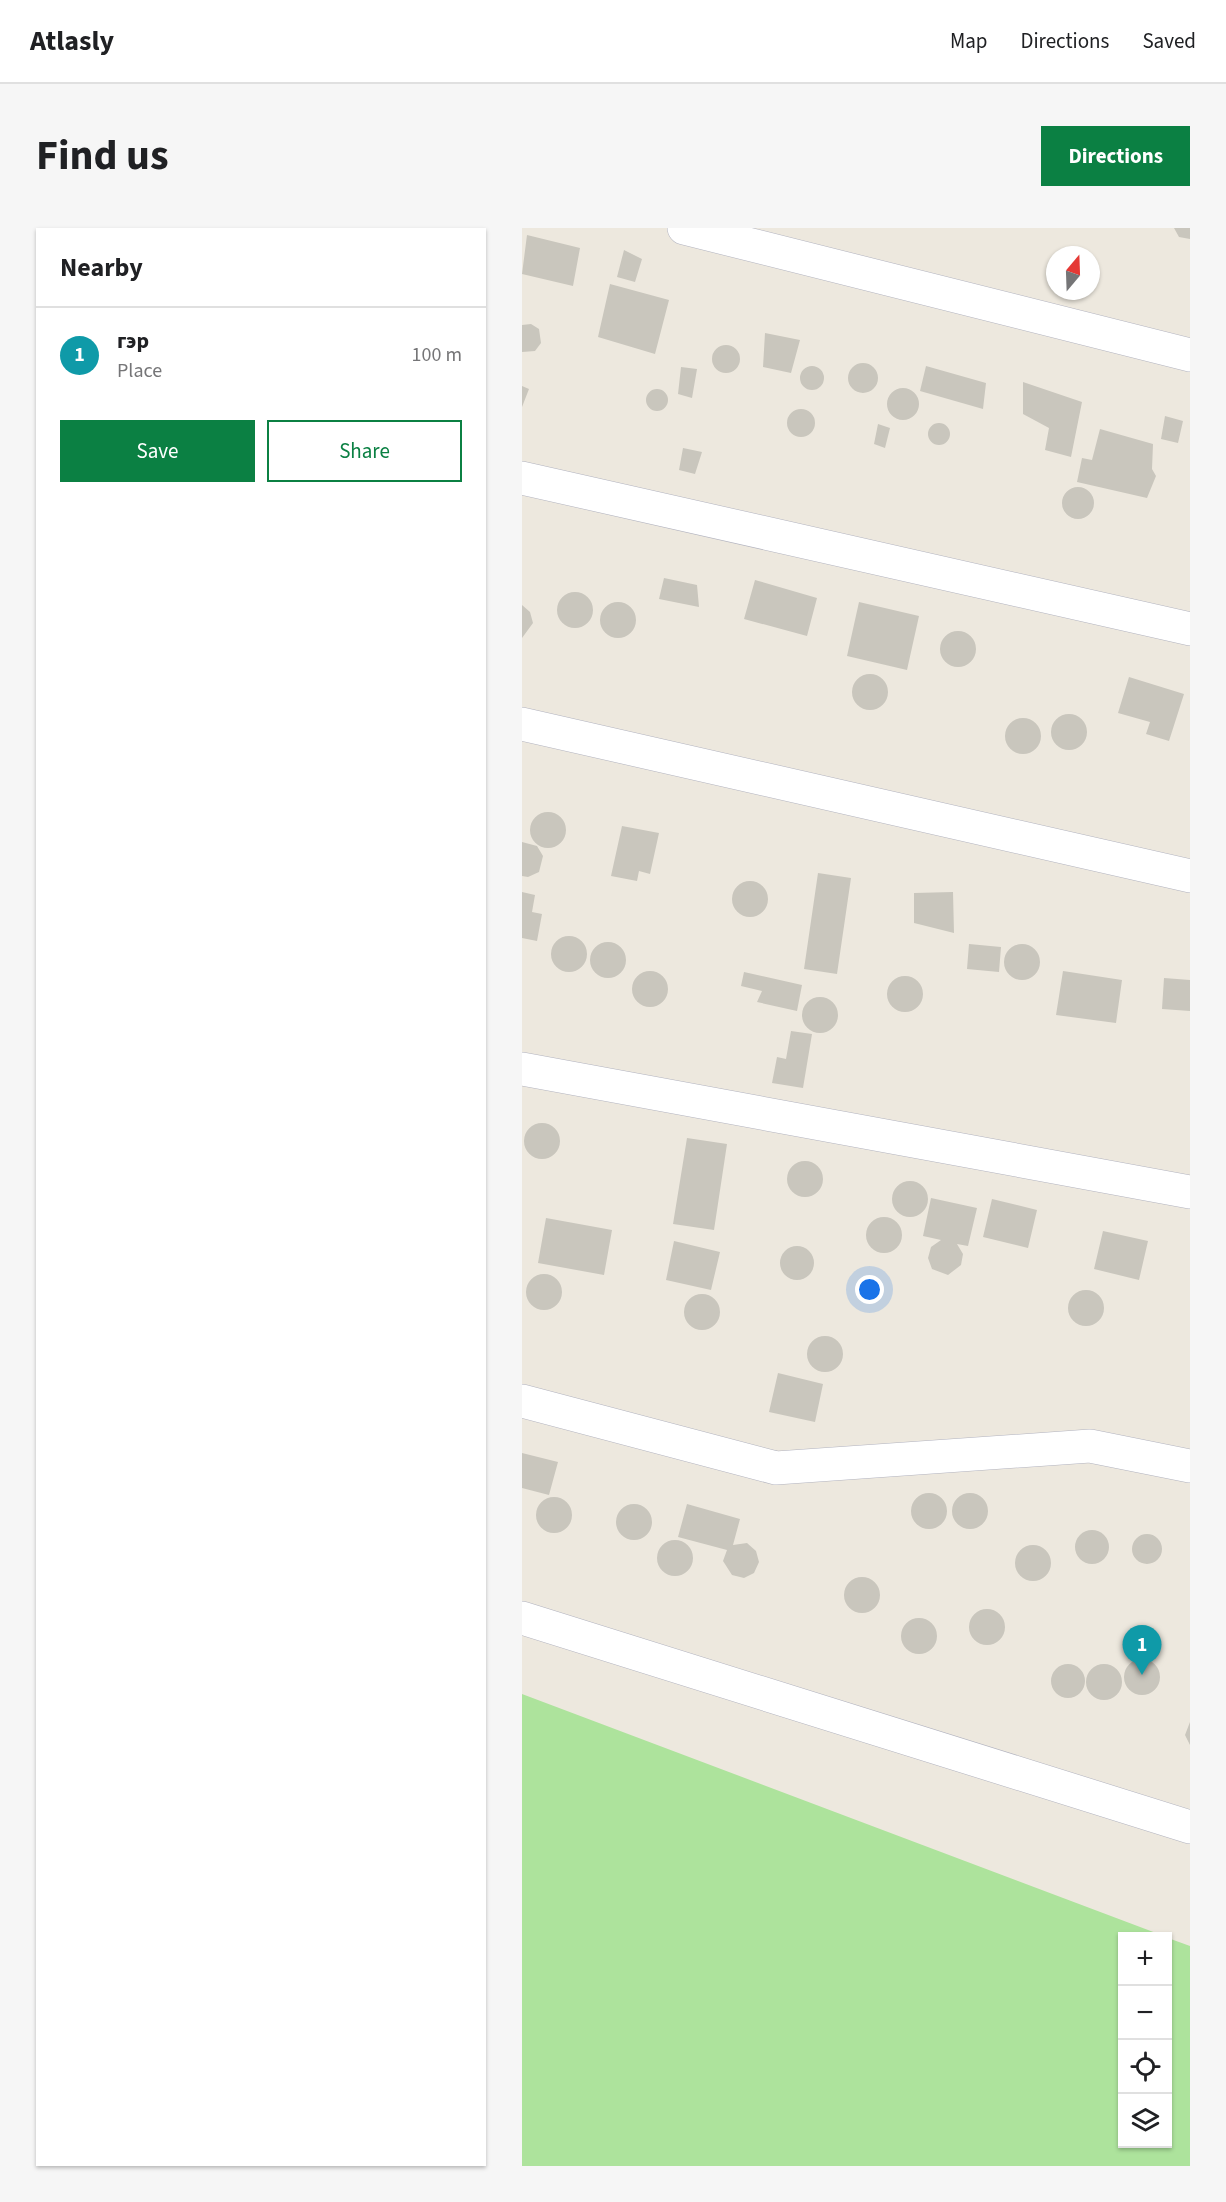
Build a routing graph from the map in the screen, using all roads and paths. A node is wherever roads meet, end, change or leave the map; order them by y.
1 (684, 228) edge
2 (1190, 355) edge
3 (522, 478) edge
4 (1190, 630) edge
5 (522, 724) edge
6 (1190, 876) edge
7 (522, 1069) edge
8 (1190, 1192) edge
9 (522, 1401) edge
10 (1190, 1466) edge
11 (522, 1618) edge
12 (1190, 1827) edge

1 - 2 street
3 - 4 street
5 - 6 street
7 - 8 street
9 - 10 street
11 - 12 street

